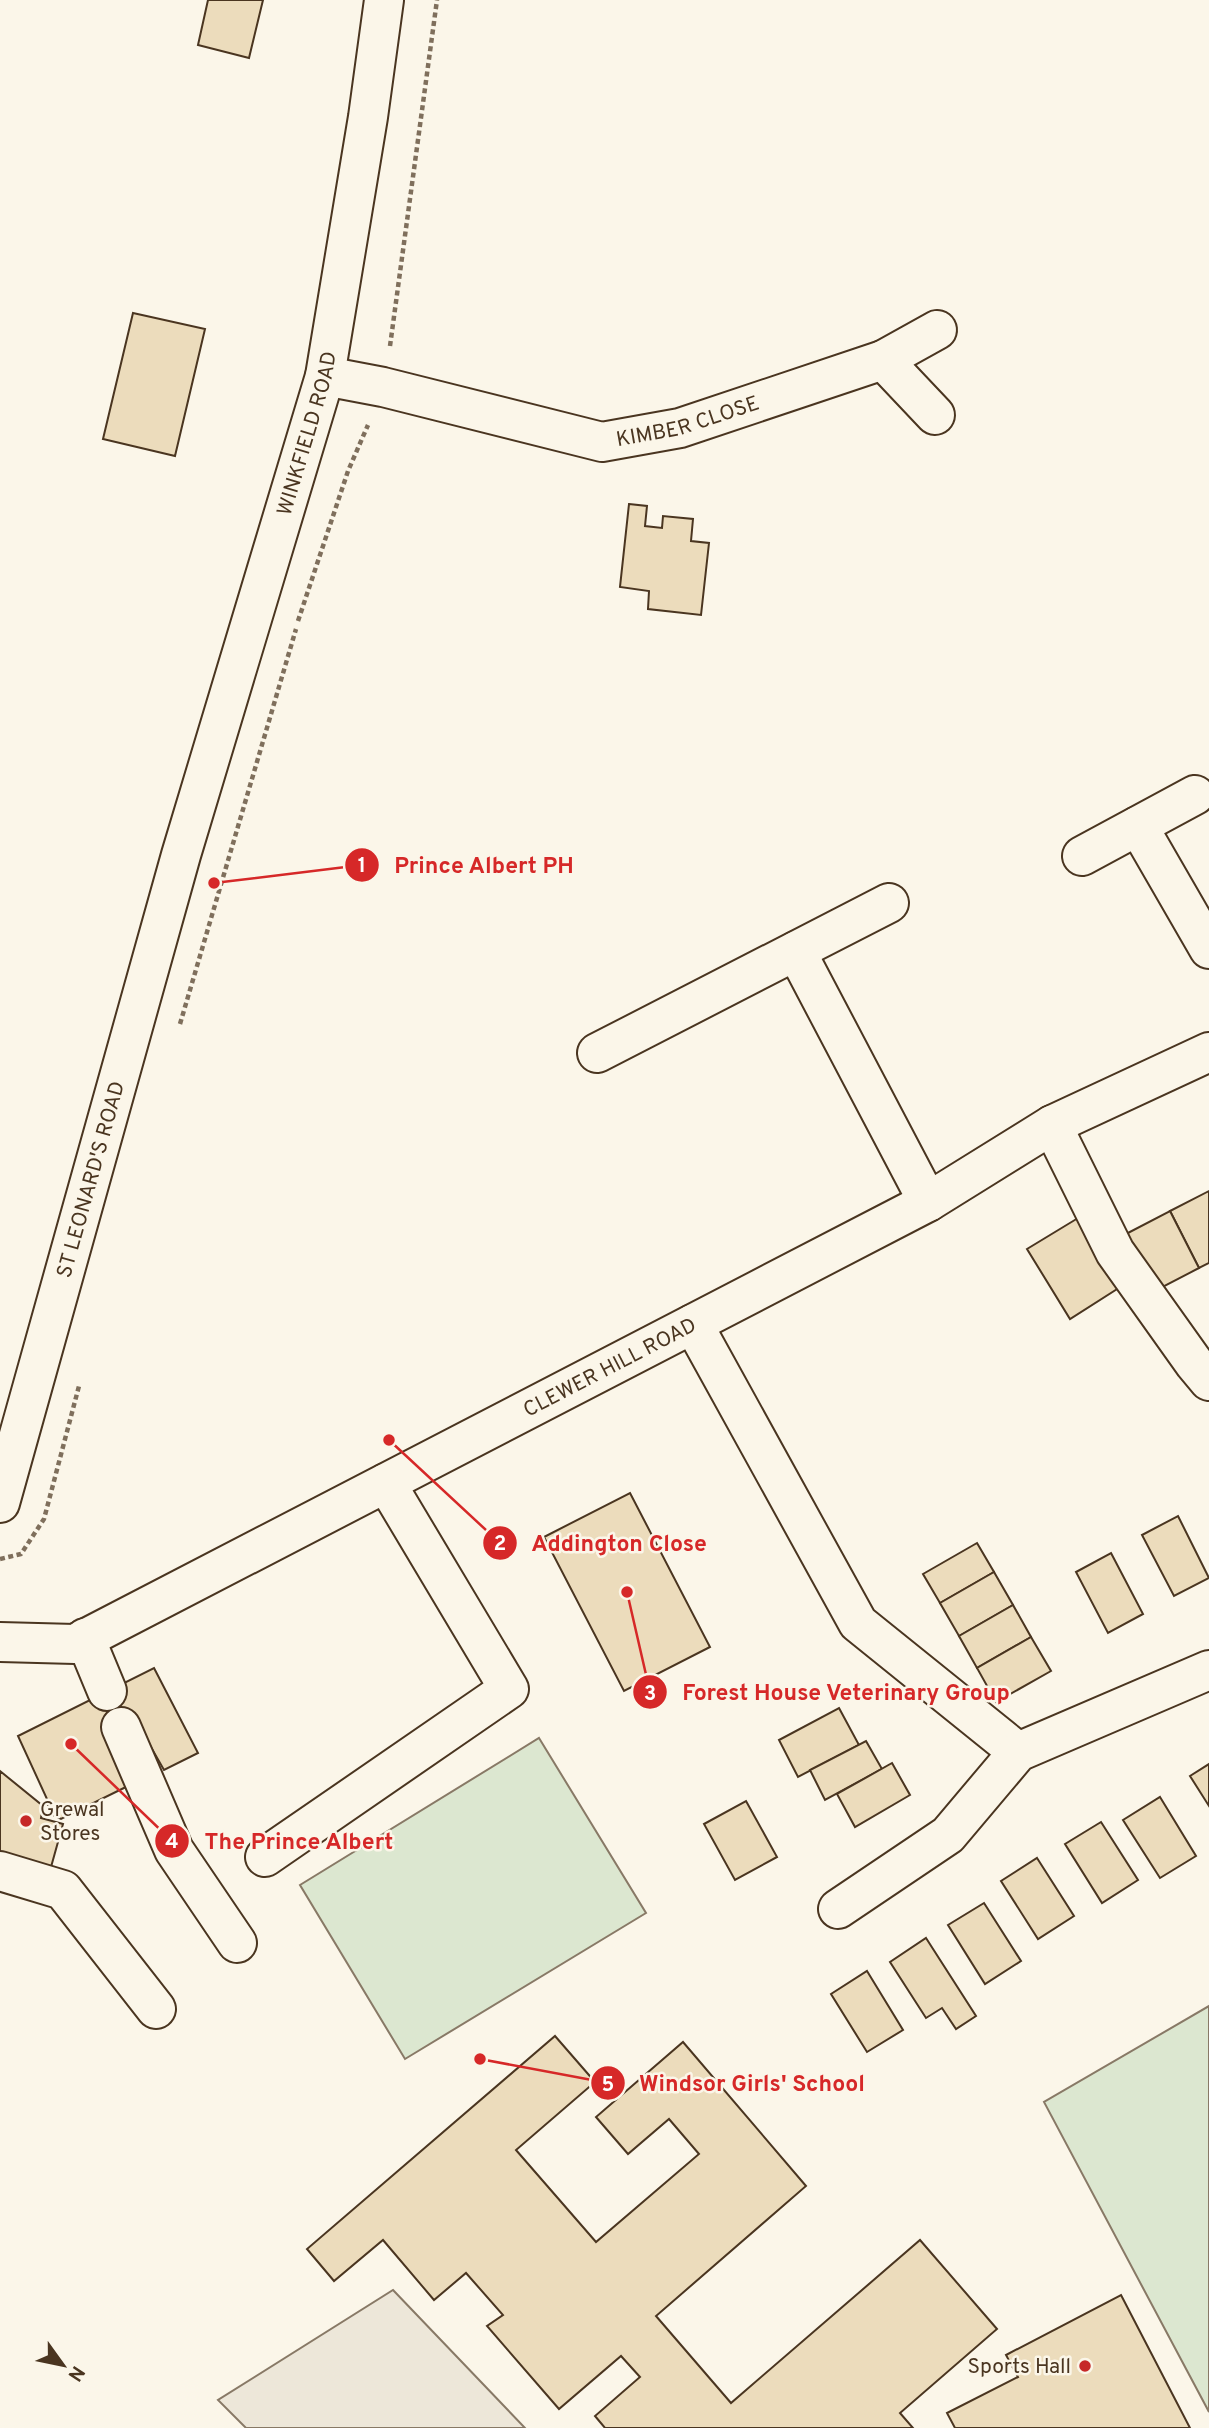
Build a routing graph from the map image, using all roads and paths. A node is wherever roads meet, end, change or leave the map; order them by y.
1 (384, 0) edge
2 (437, 0) edge
3 (937, 330) dead end
4 (883, 360) junction
5 (325, 376) junction
6 (383, 387) junction
7 (935, 415) dead end
8 (1195, 795) dead end
9 (1138, 826) junction
10 (181, 855) joint
11 (1082, 856) dead end
12 (889, 903) dead end
13 (1209, 949) edge
14 (796, 951) junction
15 (179, 1027) dead end
16 (1209, 1052) edge
17 (597, 1053) dead end
18 (1052, 1125) junction
19 (928, 1202) junction
20 (693, 1324) junction
21 (1209, 1381) edge
22 (79, 1386) dead end
23 (386, 1483) junction
24 (0, 1503) edge
25 (0, 1559) edge
26 (85, 1638) junction
27 (0, 1642) edge
28 (1209, 1670) edge
29 (107, 1691) dead end
30 (121, 1727) dead end
31 (1018, 1752) junction
32 (265, 1857) dead end
33 (0, 1871) edge
34 (838, 1909) dead end
35 (237, 1943) dead end
36 (156, 2008) dead end

1 - 5 street, WINKFIELD ROAD
2 - 6 path
3 - 4 street, KIMBER CLOSE
4 - 6 street, KIMBER CLOSE
4 - 7 street
5 - 6 street, KIMBER CLOSE
5 - 10 street, WINKFIELD ROAD
6 - 15 path
8 - 9 street
9 - 11 street
9 - 13 street
10 - 24 street, ST LEONARD'S ROAD
12 - 14 street
14 - 17 street
14 - 19 street
16 - 18 street, CLEWER HILL ROAD
18 - 19 street, CLEWER HILL ROAD
18 - 21 street
19 - 20 street, CLEWER HILL ROAD
20 - 23 street, CLEWER HILL ROAD
20 - 31 street
22 - 25 path
23 - 26 street, CLEWER HILL ROAD
23 - 32 street
26 - 27 street, CLEWER HILL ROAD
26 - 29 street
28 - 31 street
30 - 35 street
31 - 34 street
33 - 36 street

